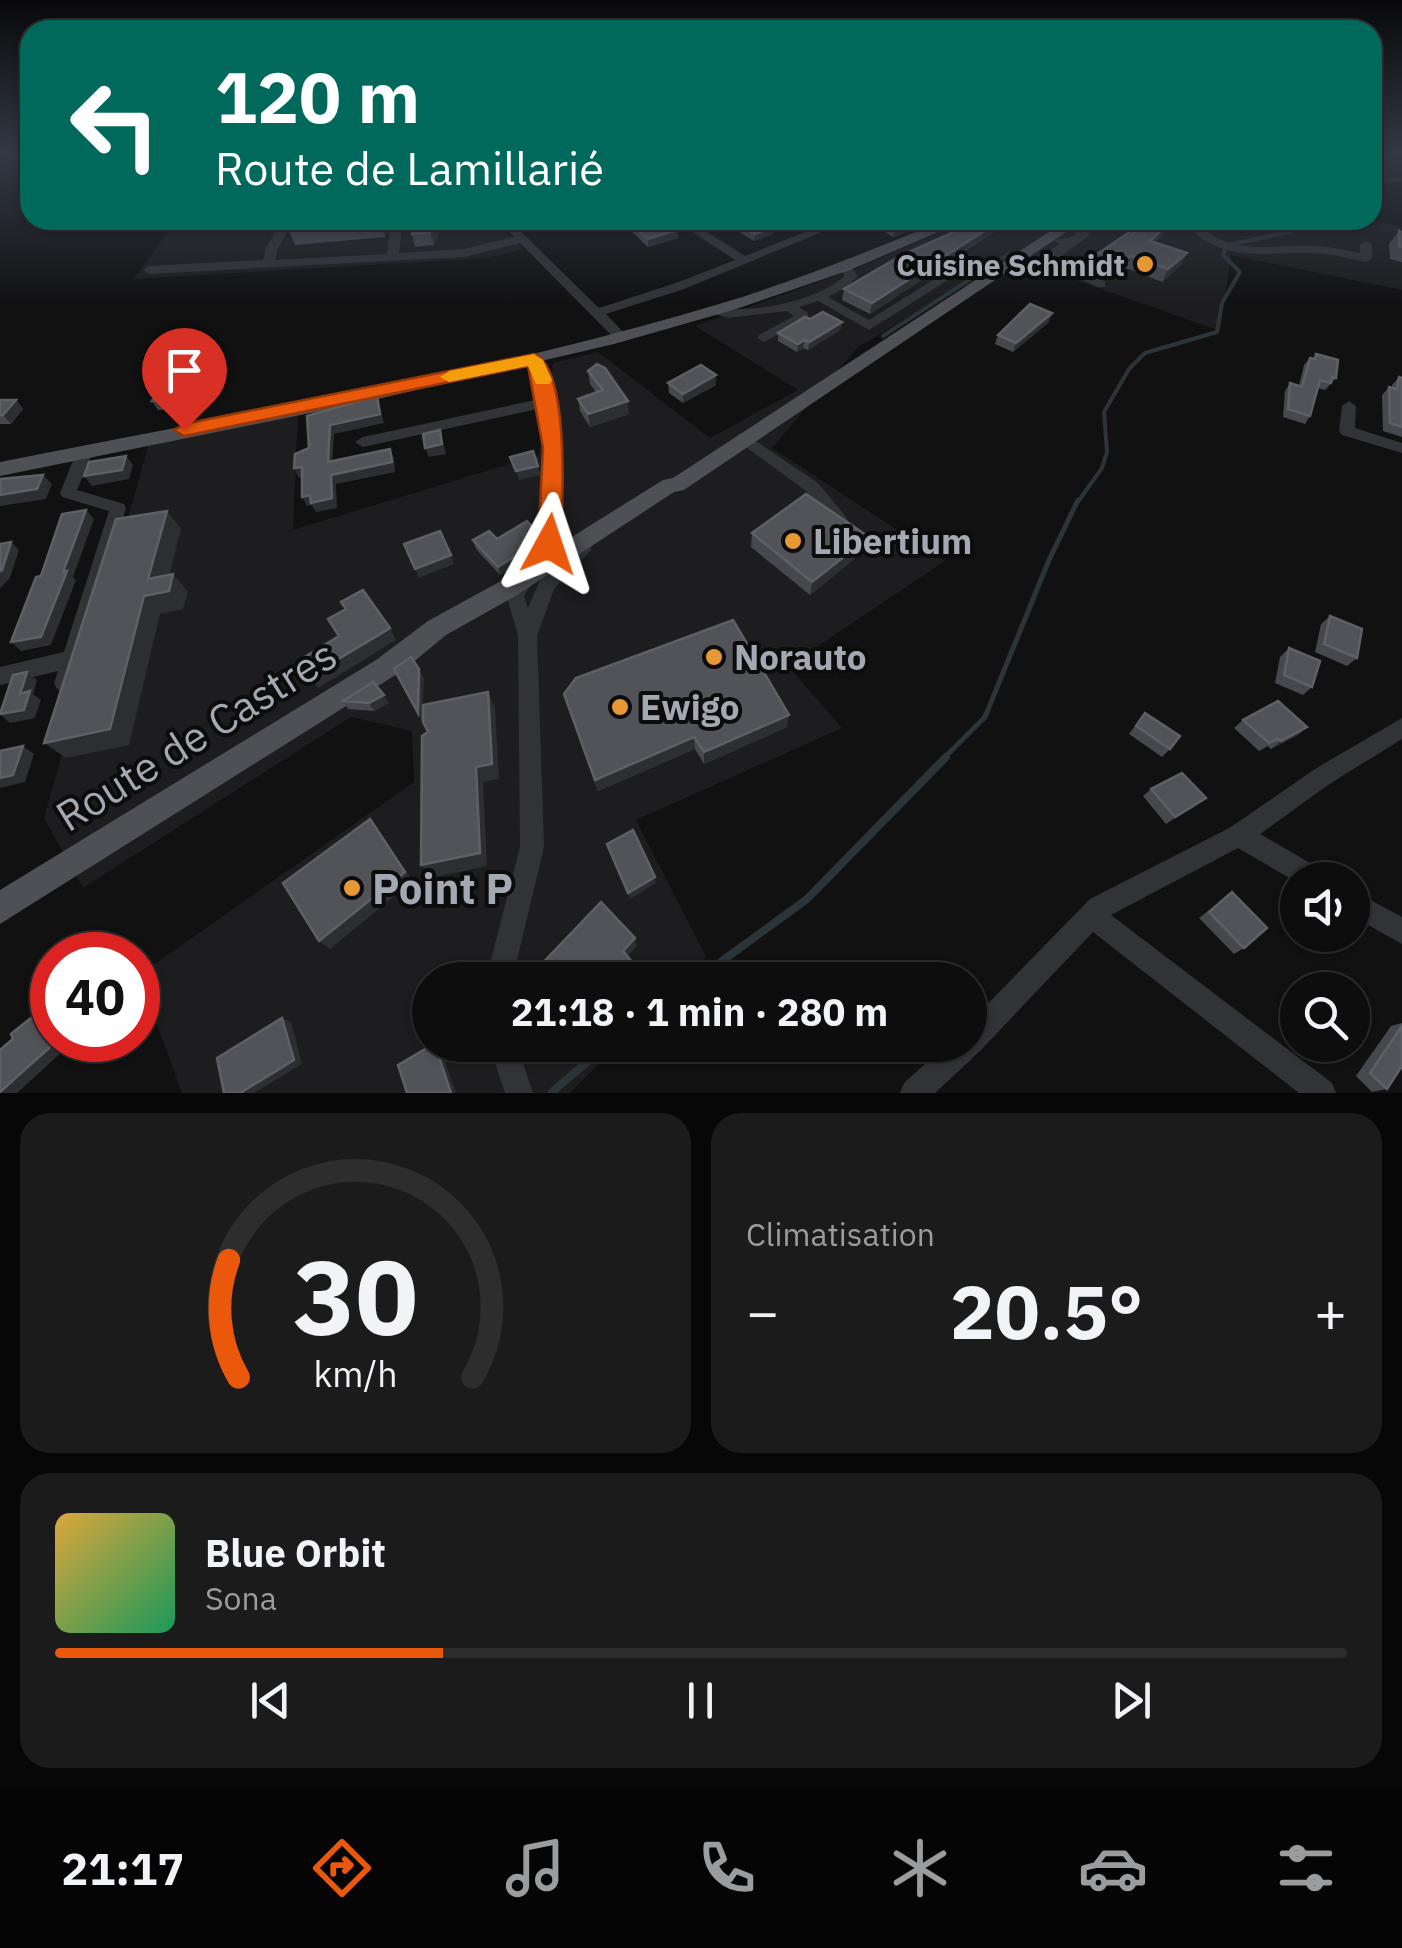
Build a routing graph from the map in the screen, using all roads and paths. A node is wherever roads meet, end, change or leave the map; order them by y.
1 (282, 230) edge
2 (397, 230) edge
3 (513, 230) edge
4 (696, 230) edge
5 (820, 230) edge
6 (936, 230) edge
7 (1066, 230) edge
8 (1066, 230) edge
9 (1069, 230) edge
10 (1197, 230) edge
11 (522, 239) junction
12 (1366, 244) dead end
13 (394, 253) junction
14 (1020, 258) junction
15 (744, 260) junction
16 (270, 262) junction
17 (846, 269) junction
18 (148, 270) dead end
19 (942, 280) dead end
20 (1101, 284) dead end
21 (818, 296) junction
22 (788, 306) junction
23 (713, 312) junction
24 (596, 313) junction
25 (622, 338) junction
26 (764, 338) dead end
27 (534, 360) junction
28 (546, 402) junction
29 (1349, 406) dead end
30 (744, 438) junction
31 (363, 442) dead end
32 (1402, 448) edge
33 (86, 451) junction
34 (0, 469) edge
35 (624, 514) junction
36 (840, 522) edge
37 (549, 544) dead end
38 (528, 576) junction
39 (528, 636) junction
40 (71, 660) junction
41 (0, 676) edge
42 (60, 698) edge
43 (1402, 728) edge
44 (1239, 836) junction
45 (1284, 862) edge
46 (0, 908) edge
47 (1370, 912) edge
48 (1092, 916) junction
49 (1402, 931) edge
50 (504, 962) edge
51 (987, 1024) edge
52 (509, 1062) edge
53 (947, 1062) edge
54 (519, 1093) edge
55 (914, 1093) edge
56 (1322, 1093) edge

1 - 16 street
2 - 13 street
3 - 11 street
4 - 15 street
5 - 15 street
6 - 17 main road
7 - 14 main road, Route de Castres
8 - 14 main road, Route de Castres
9 - 20 street
10 - 12 street
11 - 13 street
11 - 24 street
13 - 16 street
14 - 30 main road, Route de Castres
15 - 24 street
16 - 18 street
17 - 21 street
17 - 23 main road
19 - 21 street
21 - 22 street
22 - 23 street
22 - 26 street
23 - 25 main road
24 - 25 street
25 - 27 main road
27 - 28 street
27 - 33 main road
28 - 31 street
28 - 37 street
29 - 32 street
30 - 35 main road, Route de Castres
30 - 36 street
33 - 34 main road
33 - 40 street
35 - 38 main road, Route de Castres
35 - 39 street
38 - 39 street
38 - 46 main road, Route de Castres
39 - 50 street
40 - 41 street
40 - 42 street
43 - 44 street
44 - 45 street
44 - 48 street
47 - 49 street
48 - 51 street
48 - 56 street
52 - 54 street
53 - 55 street

